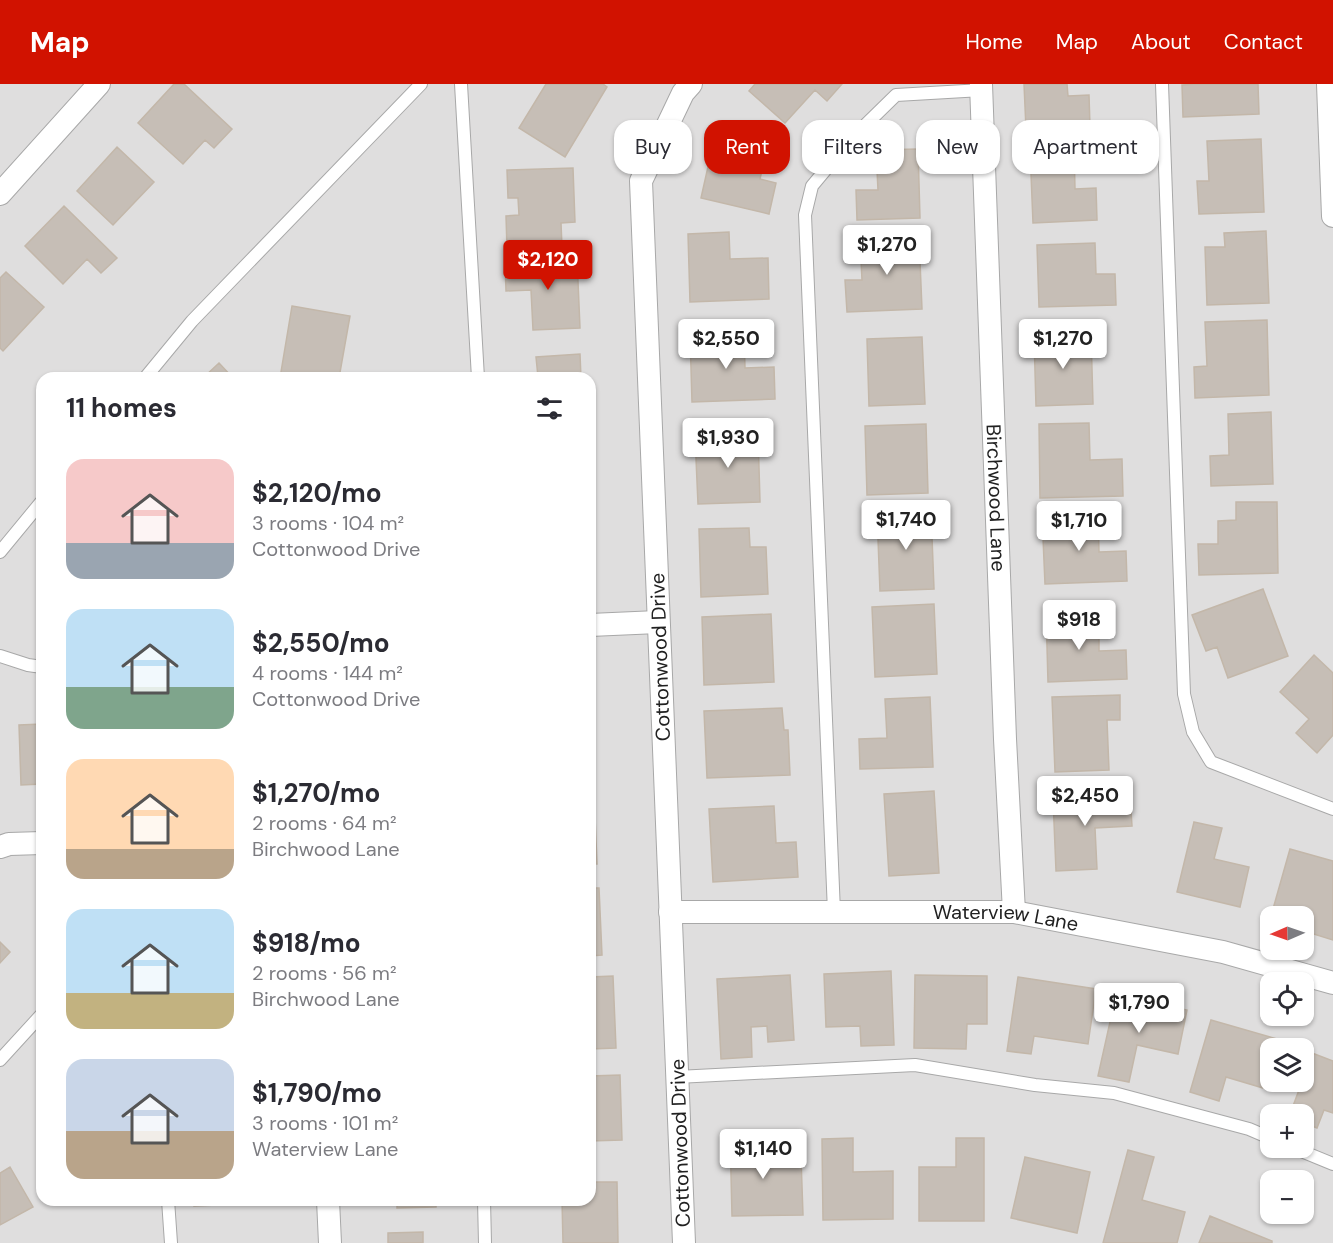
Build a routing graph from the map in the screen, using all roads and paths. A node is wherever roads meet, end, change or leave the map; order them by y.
1 (99, 84) edge
2 (421, 84) edge
3 (461, 84) edge
4 (691, 84) edge
5 (1162, 84) edge
6 (1328, 84) edge
7 (981, 87) edge
8 (0, 194) edge
9 (1333, 216) edge
10 (150, 372) edge
11 (478, 372) edge
12 (36, 508) edge
13 (0, 552) edge
14 (658, 622) junction
15 (596, 625) edge
16 (0, 656) edge
17 (36, 666) edge
18 (1333, 809) edge
19 (36, 843) edge
20 (0, 847) edge
21 (670, 912) junction
22 (834, 912) junction
23 (1014, 912) junction
24 (1333, 983) edge
25 (36, 1021) edge
26 (0, 1060) edge
27 (677, 1077) junction
28 (1260, 1134) edge
29 (1314, 1156) edge
30 (1333, 1164) edge
31 (168, 1206) edge
32 (328, 1206) edge
33 (484, 1206) edge
34 (171, 1243) edge
35 (330, 1243) edge
36 (485, 1243) edge
37 (684, 1243) edge

1 - 8 street
2 - 10 lane
3 - 11 lane
4 - 14 street, Cottonwood Drive
5 - 18 lane
6 - 9 street
7 - 22 lane
7 - 23 street, Birchwood Lane
12 - 13 lane
14 - 15 street
14 - 21 street, Cottonwood Drive
16 - 17 lane
19 - 20 street
21 - 22 street, Waterview Lane
21 - 27 street, Cottonwood Drive
22 - 23 street, Waterview Lane
23 - 24 street, Waterview Lane
25 - 26 lane
27 - 28 lane
27 - 37 street, Cottonwood Drive
29 - 30 lane
31 - 34 lane
32 - 35 street
33 - 36 lane

